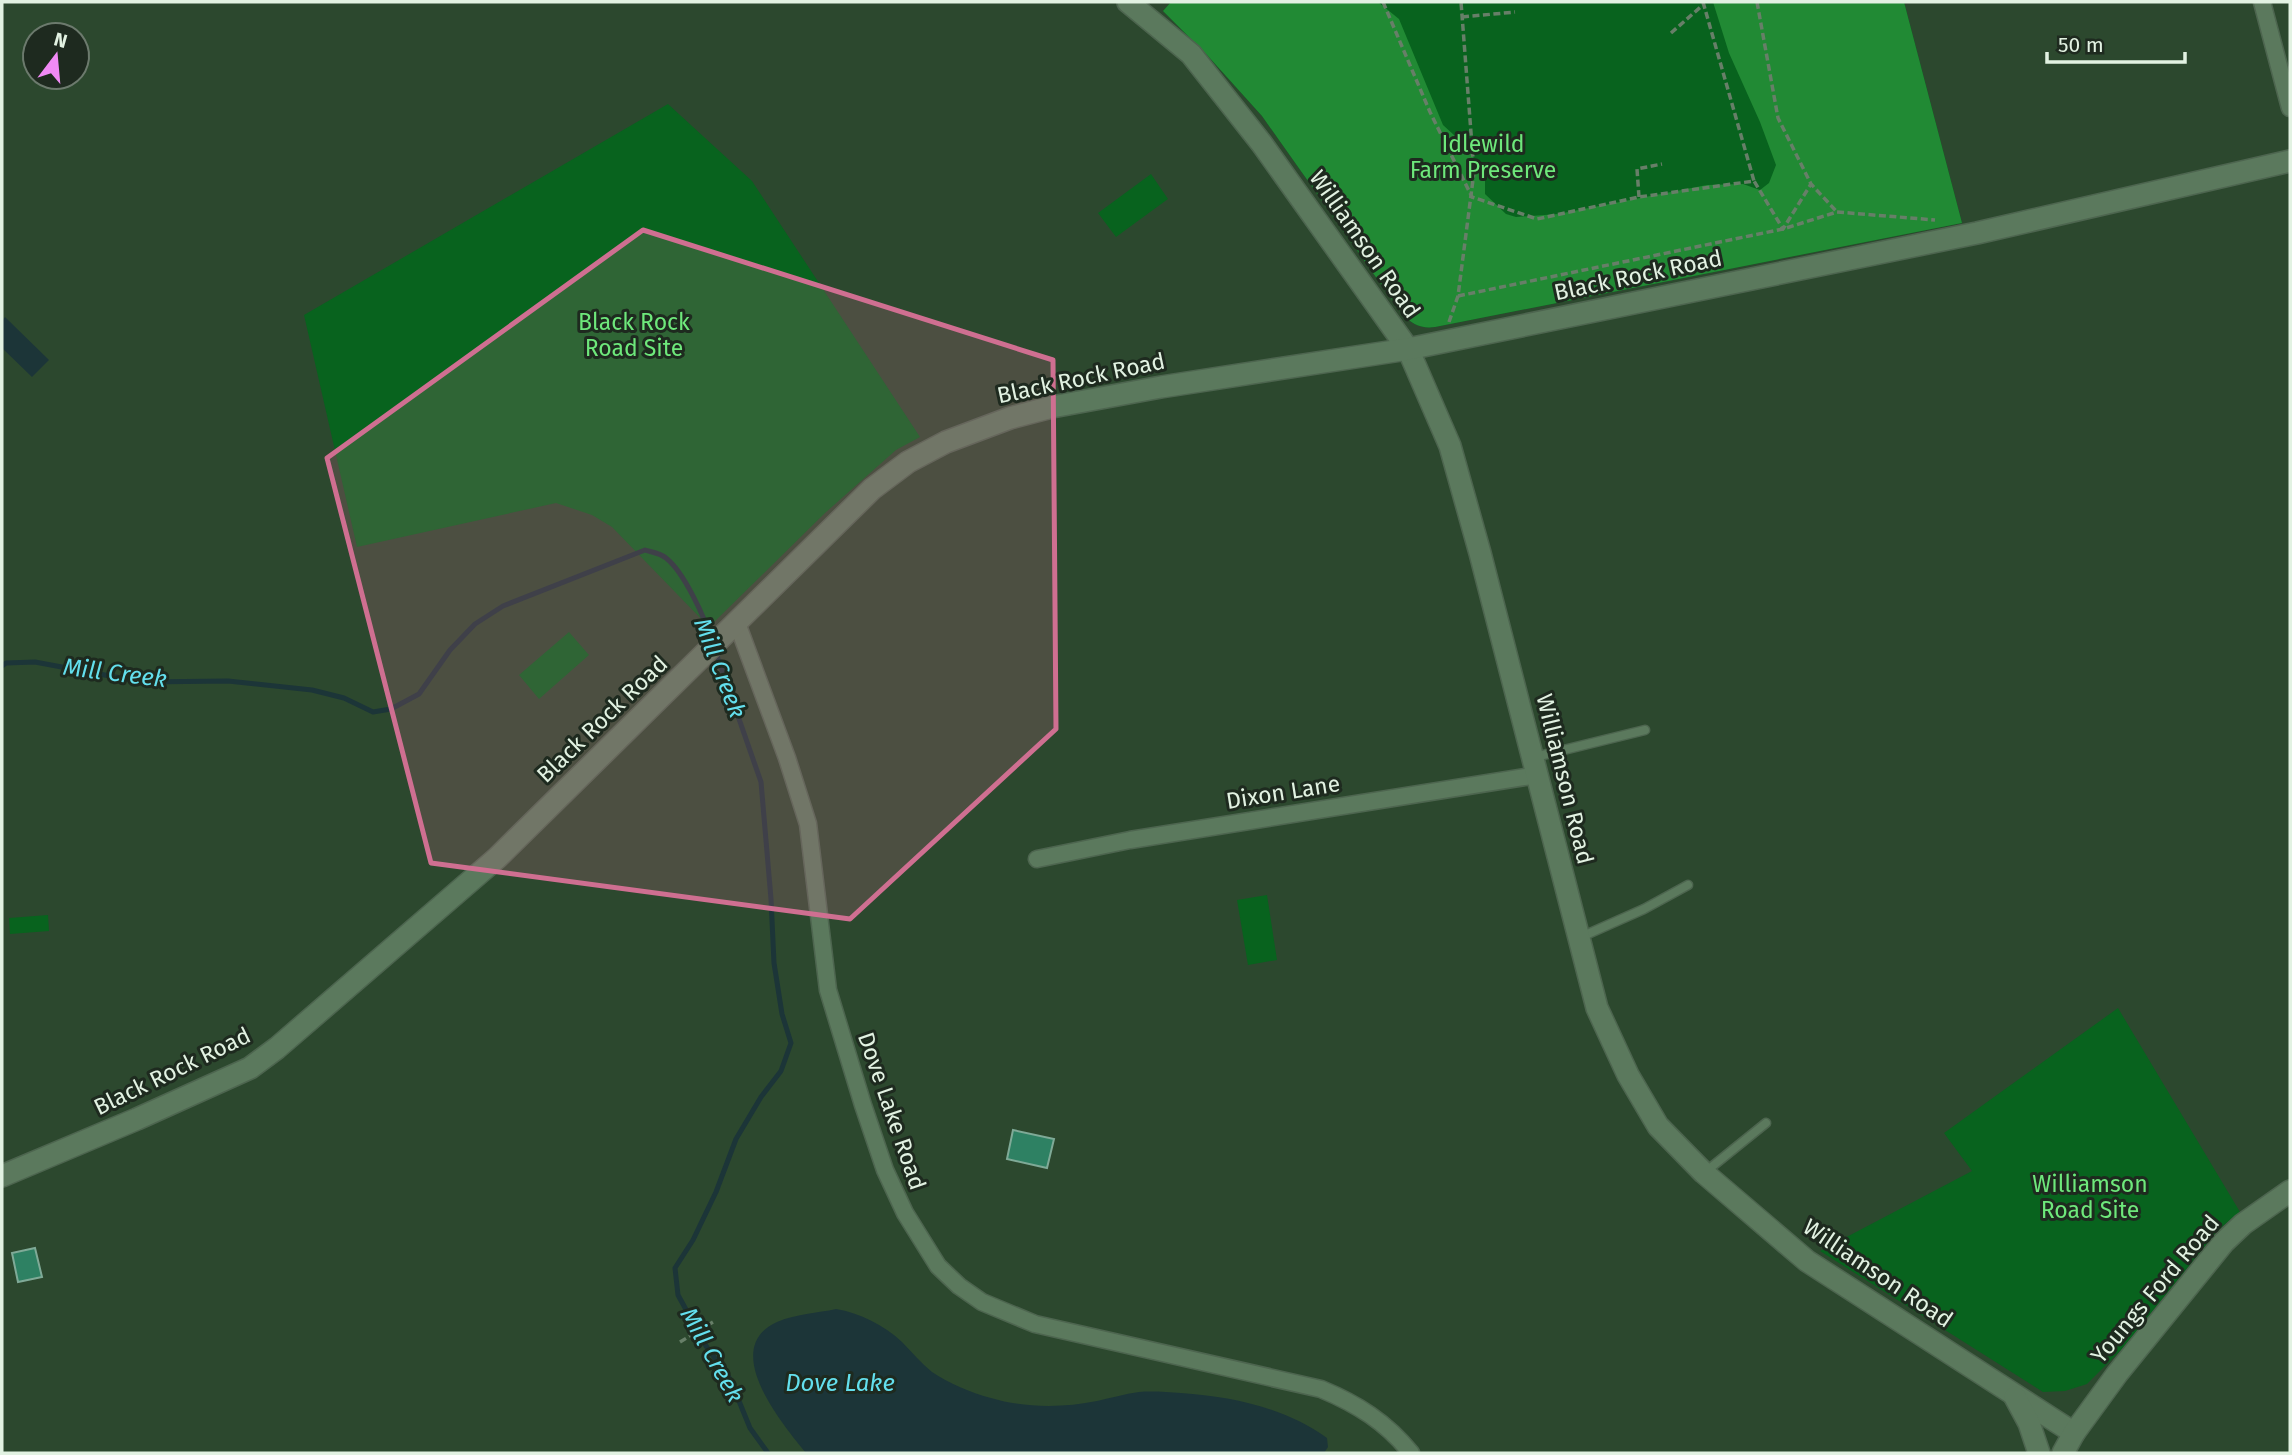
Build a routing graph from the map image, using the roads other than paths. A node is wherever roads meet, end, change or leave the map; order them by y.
1 (1128, 2) edge
2 (2262, 2) edge
3 (2290, 108) edge
4 (2290, 161) edge
5 (1408, 349) junction
6 (730, 630) junction
7 (1645, 730) dead end
8 (1534, 766) junction
9 (1037, 859) dead end
10 (1688, 885) dead end
11 (1579, 937) junction
12 (1766, 1123) dead end
13 (1704, 1172) junction
14 (2, 1176) edge
15 (2290, 1191) edge
16 (2014, 1395) junction
17 (2074, 1433) junction
18 (1411, 1453) edge
19 (2039, 1453) edge
20 (2063, 1453) edge

1 - 5 street, Williamson Road
2 - 3 street
4 - 5 street, Black Rock Road
5 - 6 street, Black Rock Road
5 - 8 street, Williamson Road
6 - 14 street, Black Rock Road
6 - 18 street, Dove Lake Road
7 - 8 lane
8 - 9 street, Dixon Lane
8 - 11 street, Williamson Road
10 - 11 lane
11 - 13 street, Williamson Road
12 - 13 lane
13 - 16 street, Williamson Road
15 - 17 street, Youngs Ford Road
16 - 17 street, Williamson Road
16 - 19 street
17 - 20 street

